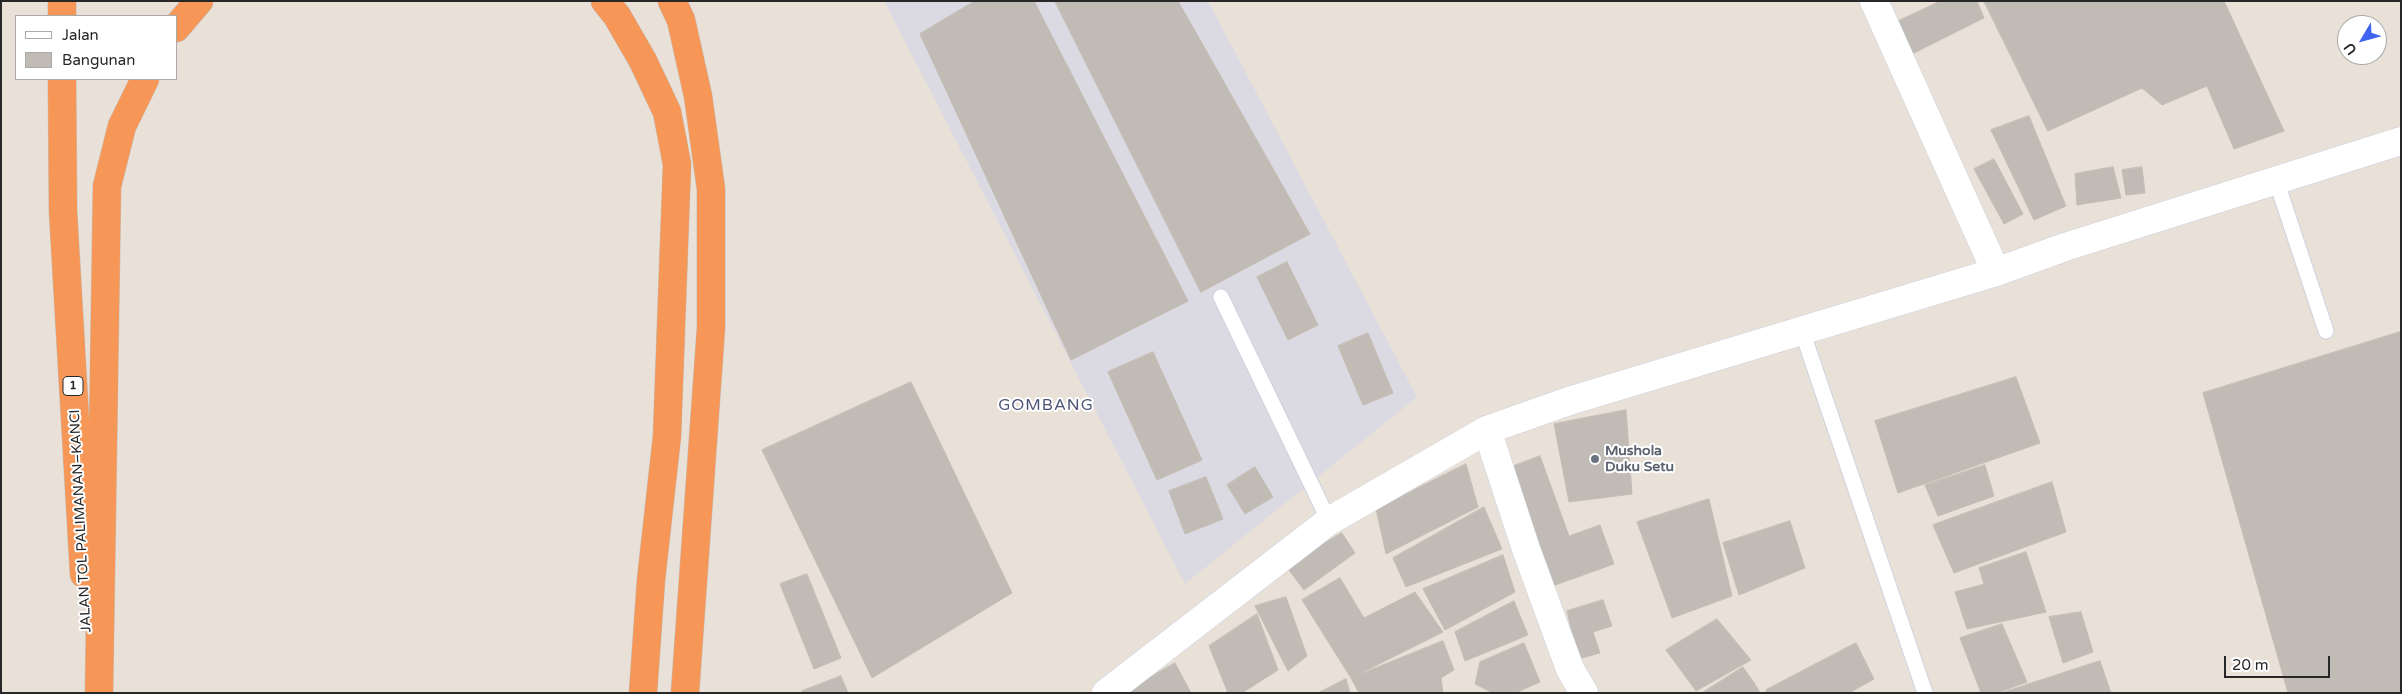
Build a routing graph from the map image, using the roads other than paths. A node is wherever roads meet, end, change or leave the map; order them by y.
1 (62, 1) edge
2 (199, 1) edge
3 (605, 1) edge
4 (672, 1) edge
5 (1874, 1) edge
6 (62, 15) edge
7 (178, 26) edge
8 (62, 80) edge
9 (145, 80) edge
10 (2401, 141) edge
11 (2276, 180) junction
12 (1996, 272) junction
13 (1221, 298) dead end
14 (1802, 331) junction
15 (2326, 331) dead end
16 (1487, 430) junction
17 (1329, 521) junction
18 (1110, 692) edge
19 (91, 693) edge
20 (99, 693) edge
21 (643, 693) edge
22 (685, 693) edge
23 (1584, 693) edge
24 (1925, 693) edge

1 - 6 highway
2 - 7 highway
3 - 21 highway
4 - 22 highway
5 - 12 street
8 - 19 highway, JALAN TOL PALIMANAN–KANCI / 1
9 - 20 highway
10 - 11 street
11 - 12 street
11 - 15 lane
12 - 14 street
13 - 17 lane
14 - 16 street
14 - 24 lane
16 - 17 street
16 - 23 street
17 - 18 street

